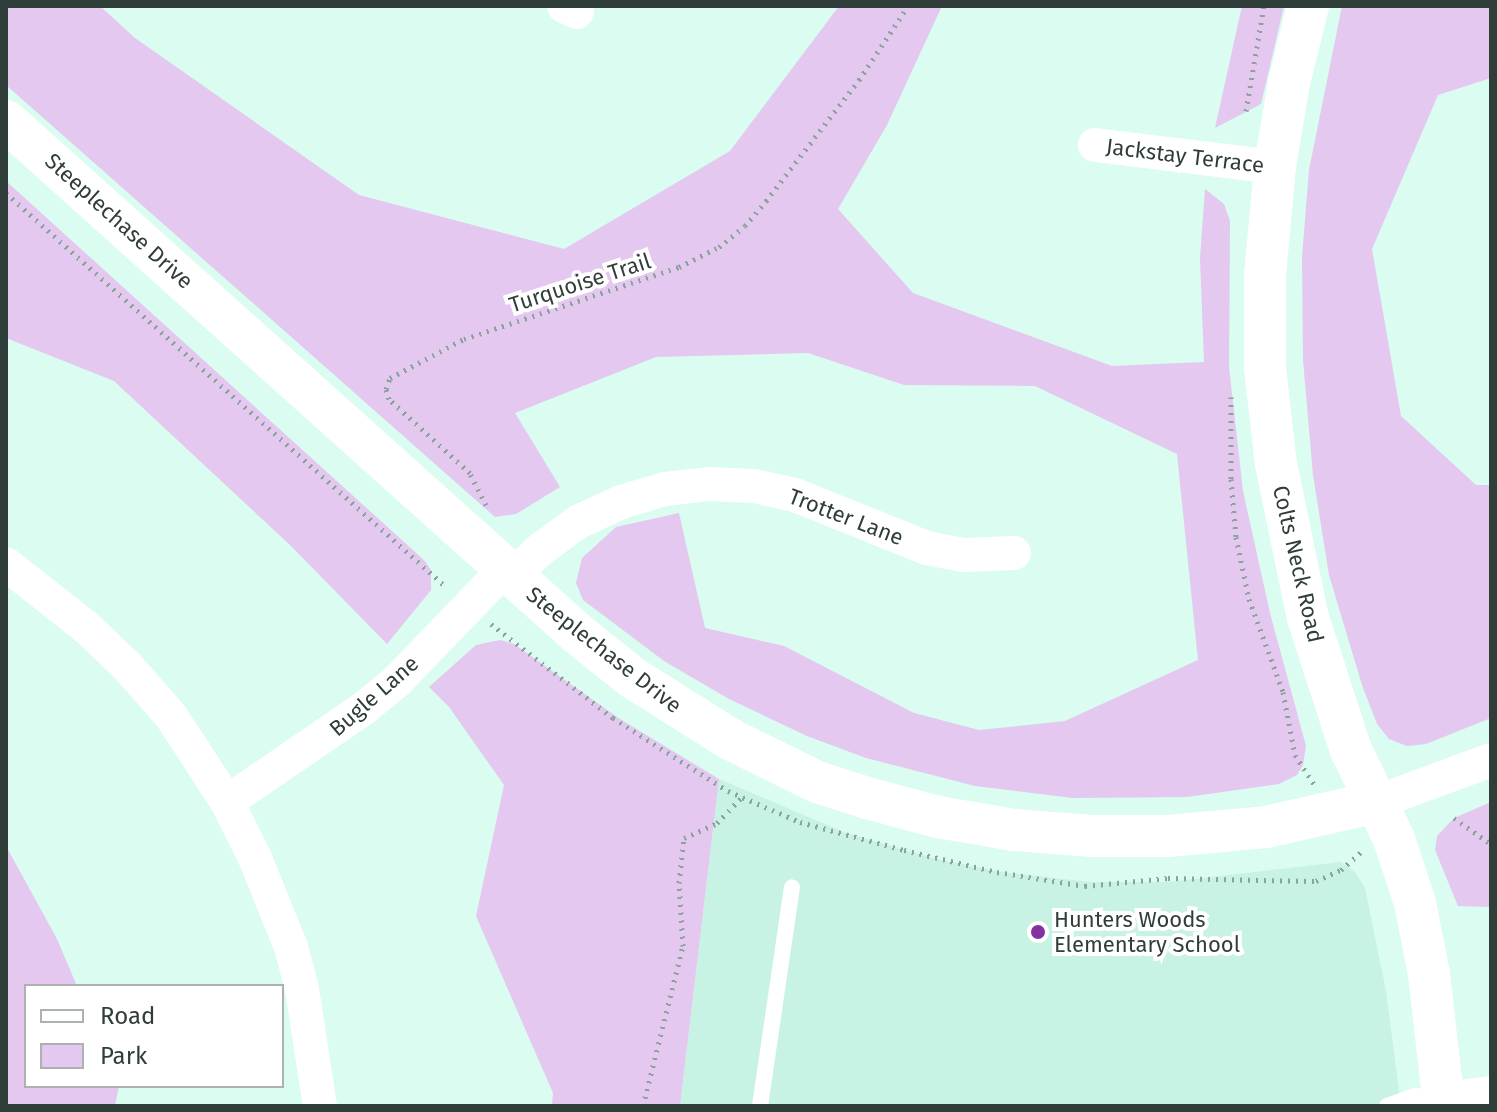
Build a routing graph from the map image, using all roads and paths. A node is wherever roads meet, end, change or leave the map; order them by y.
1 (908, 6) edge
2 (1308, 6) edge
3 (6, 121) edge
4 (1095, 145) dead end
5 (1275, 167) junction
6 (6, 193) edge
7 (488, 509) dead end
8 (1014, 553) dead end
9 (6, 564) edge
10 (508, 573) junction
11 (469, 607) junction
12 (1491, 760) edge
13 (742, 797) dead end
14 (227, 802) junction
15 (1377, 802) junction
16 (1454, 818) dead end
17 (1491, 844) edge
18 (792, 887) dead end
19 (1491, 1093) edge
20 (1443, 1103) edge
21 (320, 1106) edge
22 (643, 1106) edge
23 (760, 1106) edge
24 (1387, 1106) edge

1 - 7 path, Turquoise Trail
2 - 5 street, Colts Neck Road
3 - 10 street, Steeplechase Drive
4 - 5 street, Jackstay Terrace
5 - 15 street, Colts Neck Road
6 - 11 path
8 - 10 street, Trotter Lane
9 - 14 street
10 - 11 street, Bugle Lane
10 - 15 street, Steeplechase Drive
11 - 14 street, Bugle Lane
12 - 15 street, Steeplechase Drive
13 - 22 path
14 - 21 street
15 - 20 street, Colts Neck Road
16 - 17 path
18 - 23 lane
19 - 20 street
20 - 24 lane

